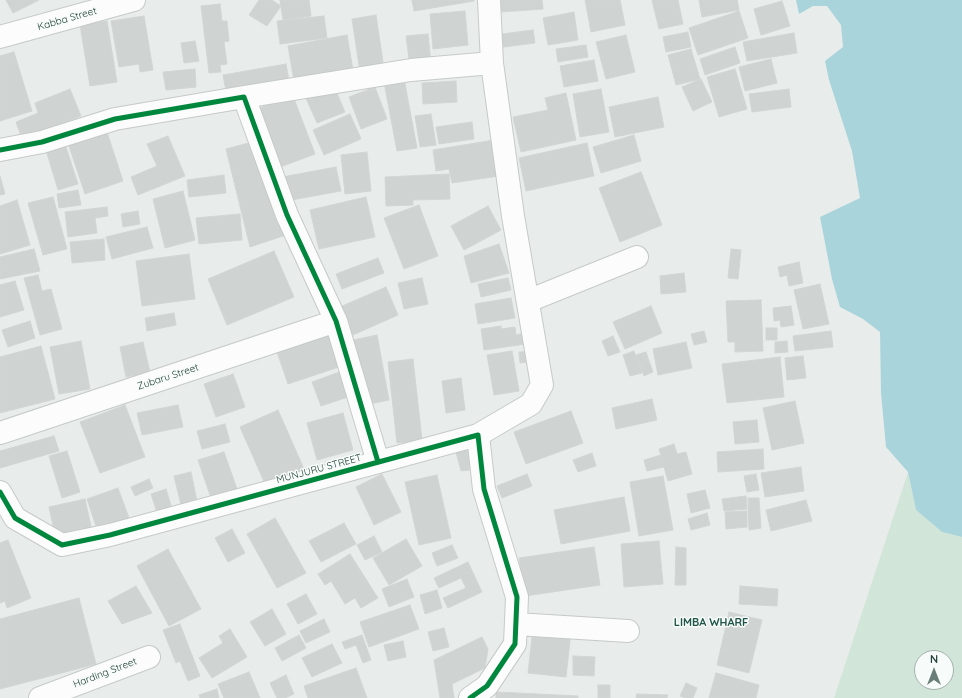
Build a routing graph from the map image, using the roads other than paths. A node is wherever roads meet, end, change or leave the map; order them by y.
1 (134, 0) edge
2 (488, 0) edge
3 (0, 37) edge
4 (492, 63) junction
5 (244, 98) junction
6 (0, 150) edge
7 (637, 256) dead end
8 (528, 301) junction
9 (336, 321) junction
10 (0, 433) edge
11 (478, 435) junction
12 (378, 462) junction
13 (0, 492) edge
14 (516, 624) junction
15 (628, 631) dead end
16 (149, 657) dead end
17 (40, 698) edge
18 (470, 698) edge

1 - 3 street, Kabba Street
2 - 4 street, MUNJURU STREET
4 - 5 street
4 - 8 street, MUNJURU STREET
5 - 6 street
5 - 9 street
7 - 8 street
8 - 11 street, MUNJURU STREET
9 - 10 street, Zubaru Street
9 - 12 street
11 - 12 street, MUNJURU STREET
11 - 14 street
12 - 13 street, MUNJURU STREET
14 - 15 street
14 - 18 street
16 - 17 street, Harding Street

